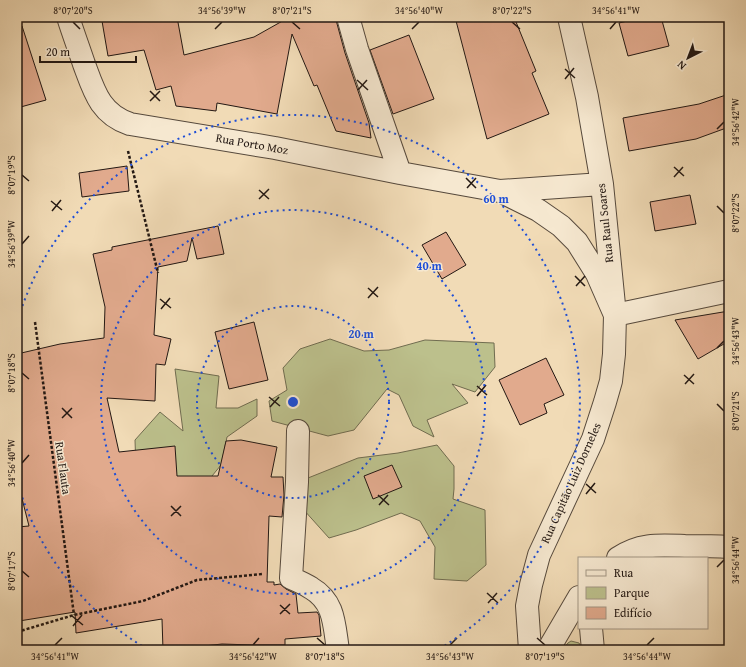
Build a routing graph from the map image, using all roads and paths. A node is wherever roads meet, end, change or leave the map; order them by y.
1 (68, 17) edge
2 (348, 17) edge
3 (569, 17) edge
4 (121, 121) junction
5 (400, 173) junction
6 (602, 184) junction
7 (500, 191) junction
8 (158, 273) dead end
9 (729, 291) edge
10 (615, 315) junction
11 (35, 322) dead end
12 (298, 431) dead end
13 (729, 547) edge
14 (620, 557) edge
15 (291, 578) junction
16 (578, 599) edge
17 (74, 615) junction
18 (591, 629) edge
19 (17, 632) edge
20 (338, 650) edge
21 (530, 650) edge
22 (548, 650) edge
23 (593, 650) edge

1 - 4 street, Rua Porto Moz
2 - 5 street
3 - 6 street, Rua Raul Soares
4 - 5 street, Rua Porto Moz
4 - 8 path
5 - 7 street, Rua Porto Moz
6 - 7 street, Rua Porto Moz
6 - 10 street, Rua Raul Soares
7 - 10 street, Rua Porto Moz
9 - 10 street
10 - 21 street, Rua Capitão Luiz Dorneles
11 - 17 path, Rua Flauta
12 - 15 street
13 - 14 street
15 - 17 path
15 - 20 street
16 - 22 street
17 - 19 path
18 - 23 street

